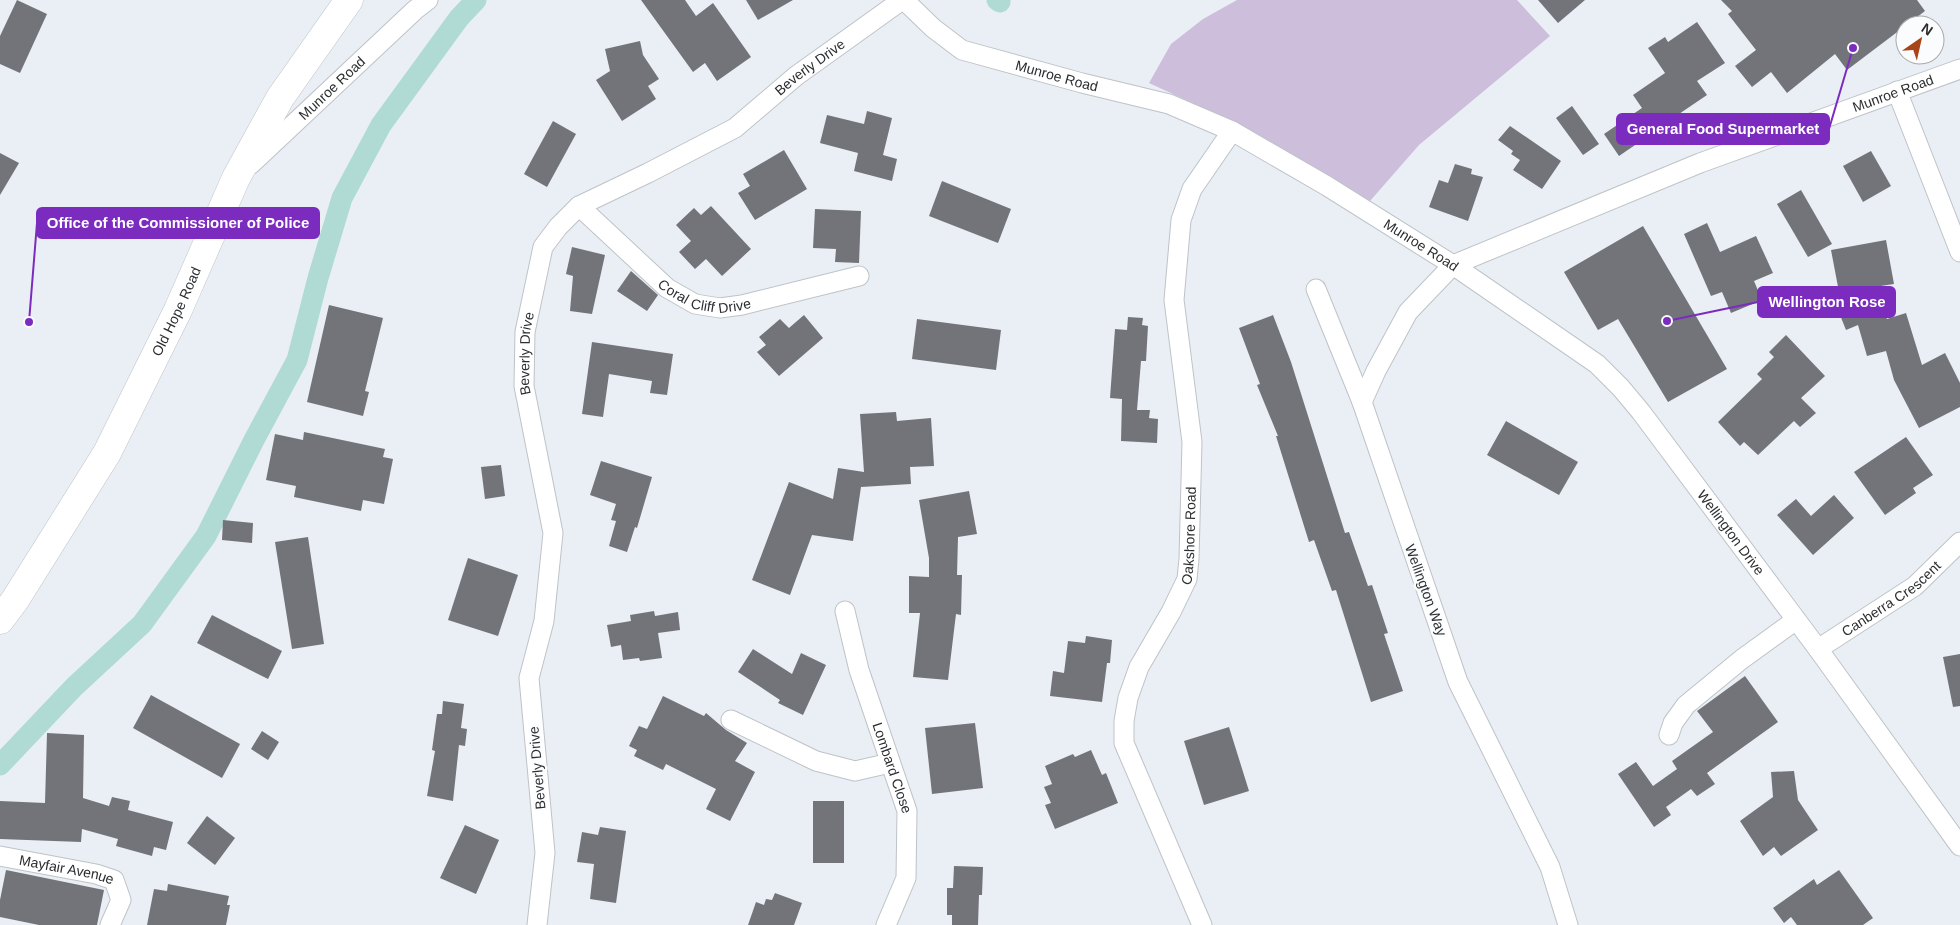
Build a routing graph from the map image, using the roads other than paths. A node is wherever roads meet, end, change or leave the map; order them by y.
1 (428, 0) edge
2 (903, 0) edge
3 (346, 1) edge
4 (1960, 69) edge
5 (1897, 91) junction
6 (1232, 131) junction
7 (236, 178) junction
8 (578, 206) junction
9 (1960, 252) edge
10 (1453, 265) junction
11 (859, 276) dead end
12 (1316, 289) dead end
13 (1362, 402) junction
14 (1960, 542) edge
15 (844, 611) dead end
16 (0, 620) edge
17 (1796, 620) junction
18 (1818, 649) junction
19 (731, 720) dead end
20 (1669, 735) dead end
21 (890, 763) junction
22 (1960, 846) edge
23 (0, 856) edge
24 (110, 925) edge
25 (537, 925) edge
26 (886, 925) edge
27 (1202, 925) edge
28 (1568, 925) edge

1 - 7 street, Munroe Road
2 - 6 street, Munroe Road
2 - 8 street, Beverly Drive
3 - 7 main road, Old Hope Road
4 - 5 street, Munroe Road
5 - 9 street
5 - 10 street, Munroe Road
6 - 10 street, Munroe Road
6 - 27 street, Oakshore Road
7 - 16 main road, Old Hope Road
8 - 11 street, Coral Cliff Drive
8 - 25 street, Beverly Drive
10 - 13 street
10 - 17 street, Wellington Drive
12 - 13 street, Wellington Way
13 - 28 street, Wellington Way
14 - 18 street, Canberra Crescent
15 - 21 street, Lombard Close
17 - 18 street, Wellington Drive
17 - 20 street
18 - 22 street, Wellington Drive
19 - 21 street
21 - 26 street, Lombard Close
23 - 24 street, Mayfair Avenue

